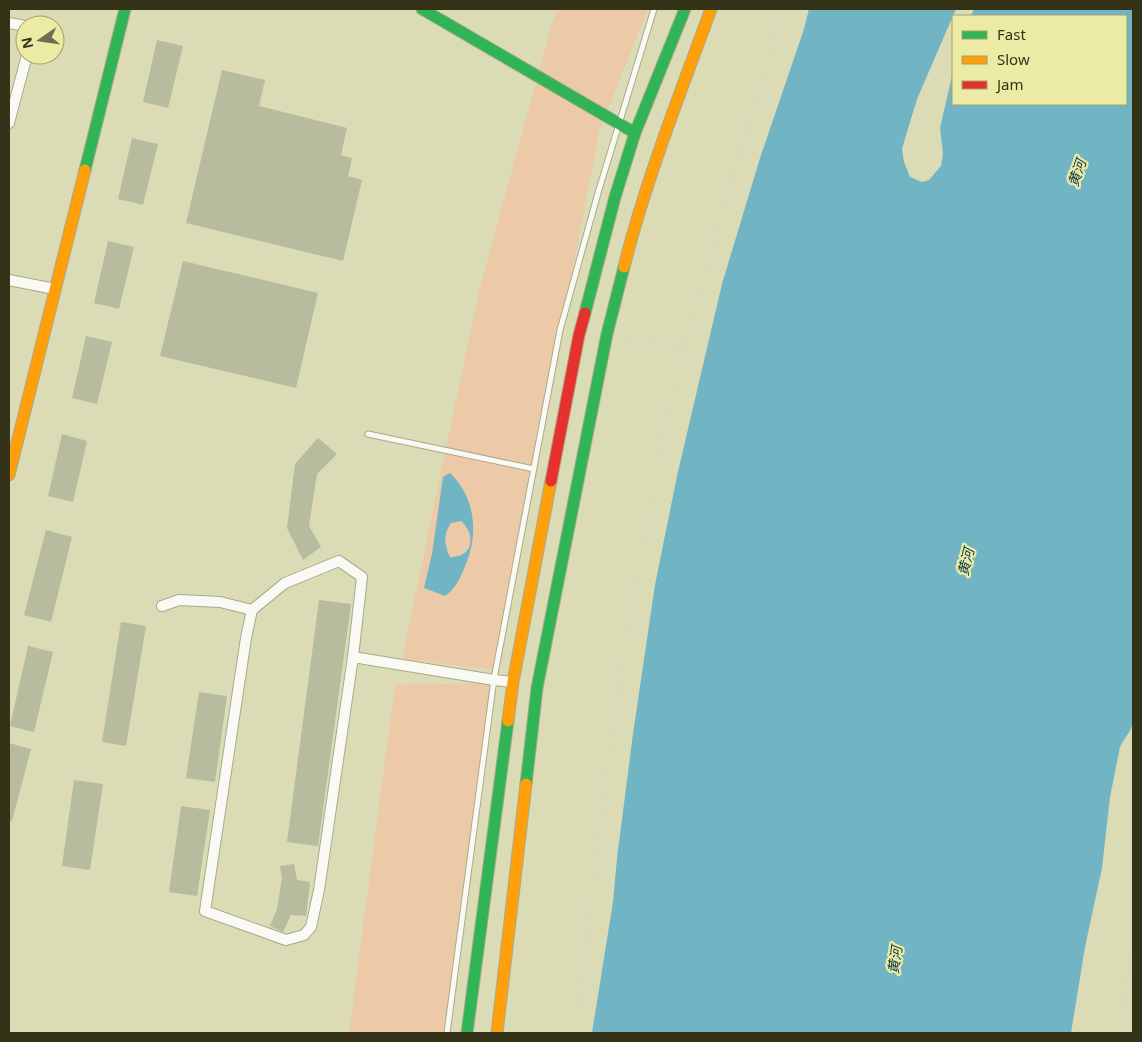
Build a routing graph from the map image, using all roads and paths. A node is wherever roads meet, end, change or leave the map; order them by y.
1 (125, 9) edge
2 (422, 9) edge
3 (654, 9) edge
4 (685, 9) edge
5 (711, 9) edge
6 (782, 9) edge
7 (24, 65) edge
8 (9, 123) edge
9 (620, 124) junction
10 (635, 134) junction
11 (9, 280) edge
12 (55, 290) junction
13 (607, 334) junction
14 (684, 348) junction
15 (368, 434) dead end
16 (534, 469) junction
17 (9, 475) edge
18 (162, 606) dead end
19 (252, 610) junction
20 (354, 657) junction
21 (494, 680) junction
22 (513, 682) junction
23 (1133, 942) edge
24 (447, 1033) edge
25 (467, 1033) edge
26 (497, 1033) edge
27 (574, 1033) edge
28 (1123, 1033) edge

1 - 12 main road
2 - 9 main road
3 - 9 lane
4 - 10 main road
5 - 13 main road
6 - 14 path
7 - 8 street
9 - 10 main road
9 - 16 lane
10 - 22 main road
11 - 12 street
12 - 17 main road
13 - 14 path
13 - 26 main road
14 - 27 path
15 - 16 lane
16 - 21 lane
18 - 19 street
19 - 20 street
19 - 20 street
20 - 21 street
21 - 22 street
21 - 24 lane
22 - 25 main road
23 - 28 path

